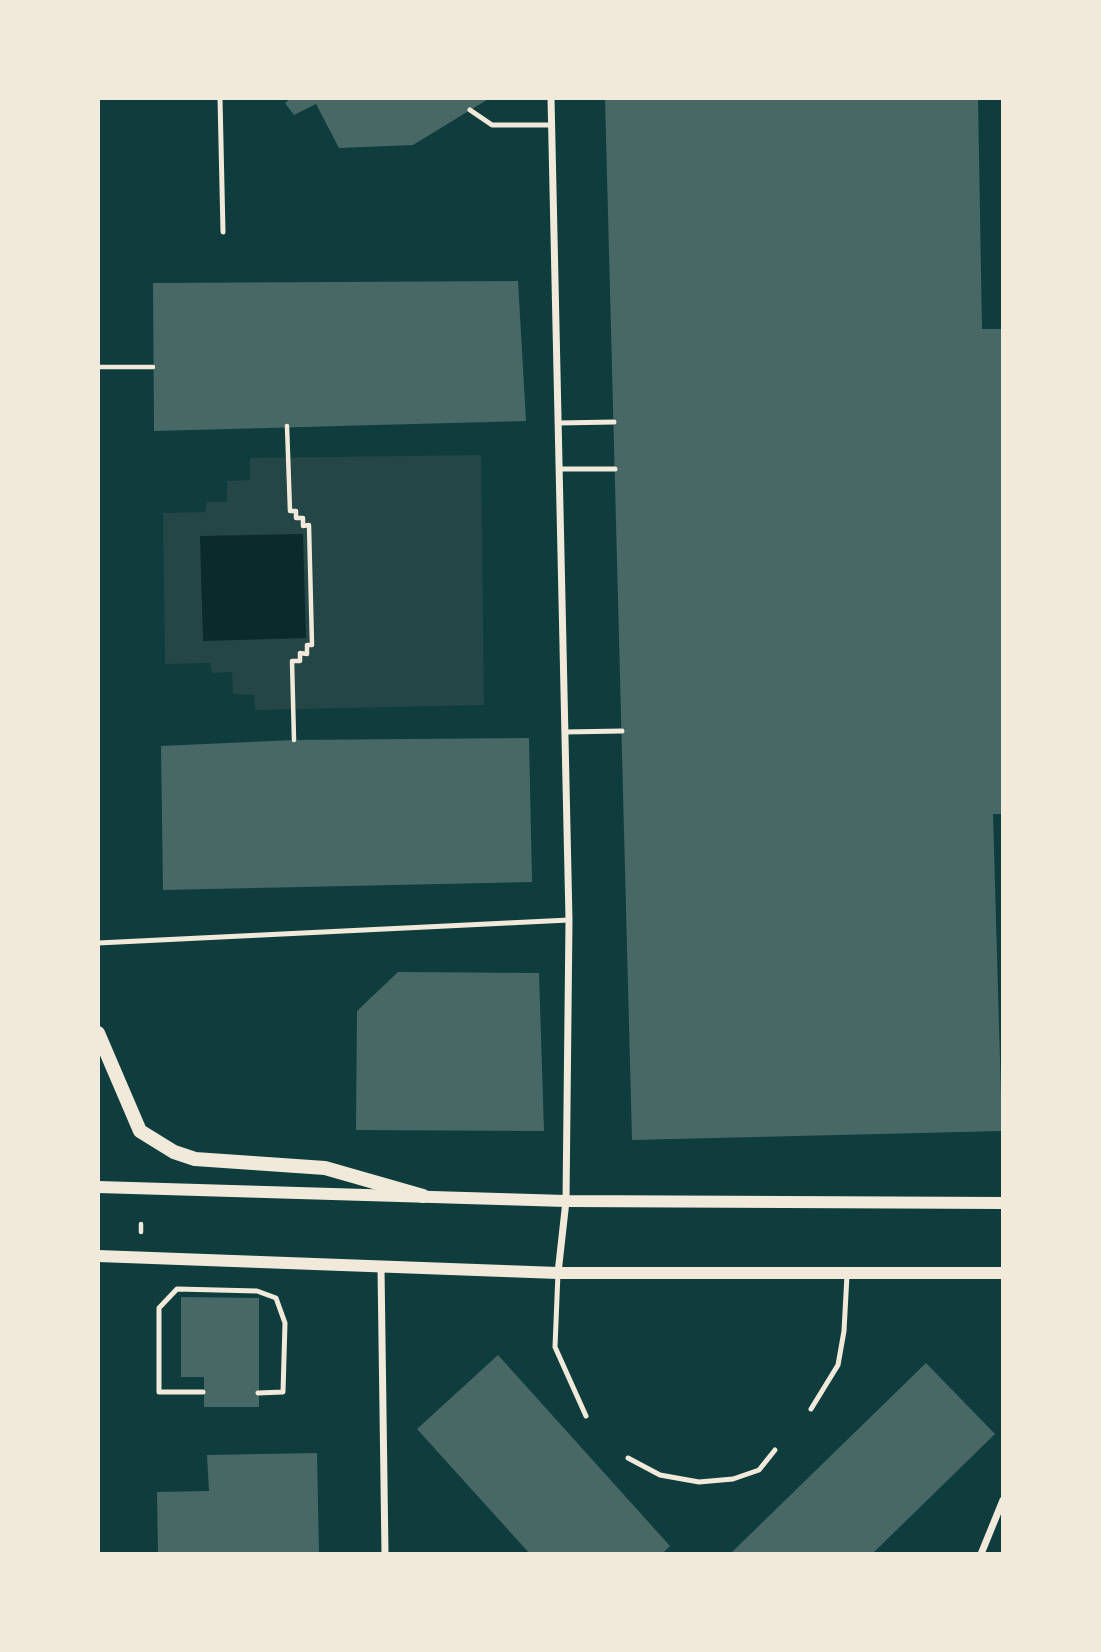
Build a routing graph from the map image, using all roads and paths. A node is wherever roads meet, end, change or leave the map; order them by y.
1 (220, 98) edge
2 (551, 98) edge
3 (470, 110) dead end
4 (551, 125) junction
5 (223, 232) dead end
6 (98, 367) edge
7 (153, 367) dead end
8 (614, 422) dead end
9 (558, 423) junction
10 (287, 426) dead end
11 (559, 469) junction
12 (615, 469) dead end
13 (622, 731) dead end
14 (565, 732) junction
15 (295, 740) dead end
16 (569, 920) junction
17 (98, 943) edge
18 (98, 1033) edge
19 (98, 1186) edge
20 (423, 1196) junction
21 (566, 1201) junction
22 (1003, 1203) edge
23 (141, 1224) dead end
24 (141, 1232) dead end
25 (98, 1256) edge
26 (381, 1268) junction
27 (558, 1273) junction
28 (1003, 1273) edge
29 (847, 1275) junction
30 (203, 1392) dead end
31 (258, 1392) dead end
32 (811, 1409) dead end
33 (586, 1416) dead end
34 (775, 1450) dead end
35 (628, 1458) dead end
36 (1003, 1500) edge
37 (385, 1554) edge
38 (981, 1554) edge

1 - 5 lane
2 - 4 street
3 - 4 lane
4 - 9 street
6 - 7 path
8 - 9 lane
9 - 11 street
10 - 15 path
11 - 12 lane
11 - 14 street
13 - 14 lane
14 - 16 street
16 - 17 lane
16 - 21 street
18 - 20 main road
19 - 20 street
20 - 21 street
21 - 22 street
21 - 27 street
23 - 24 path
25 - 26 street
26 - 27 street
26 - 37 street
27 - 29 street
27 - 33 lane
28 - 29 street
29 - 32 lane
30 - 31 lane
34 - 35 lane
36 - 38 street

